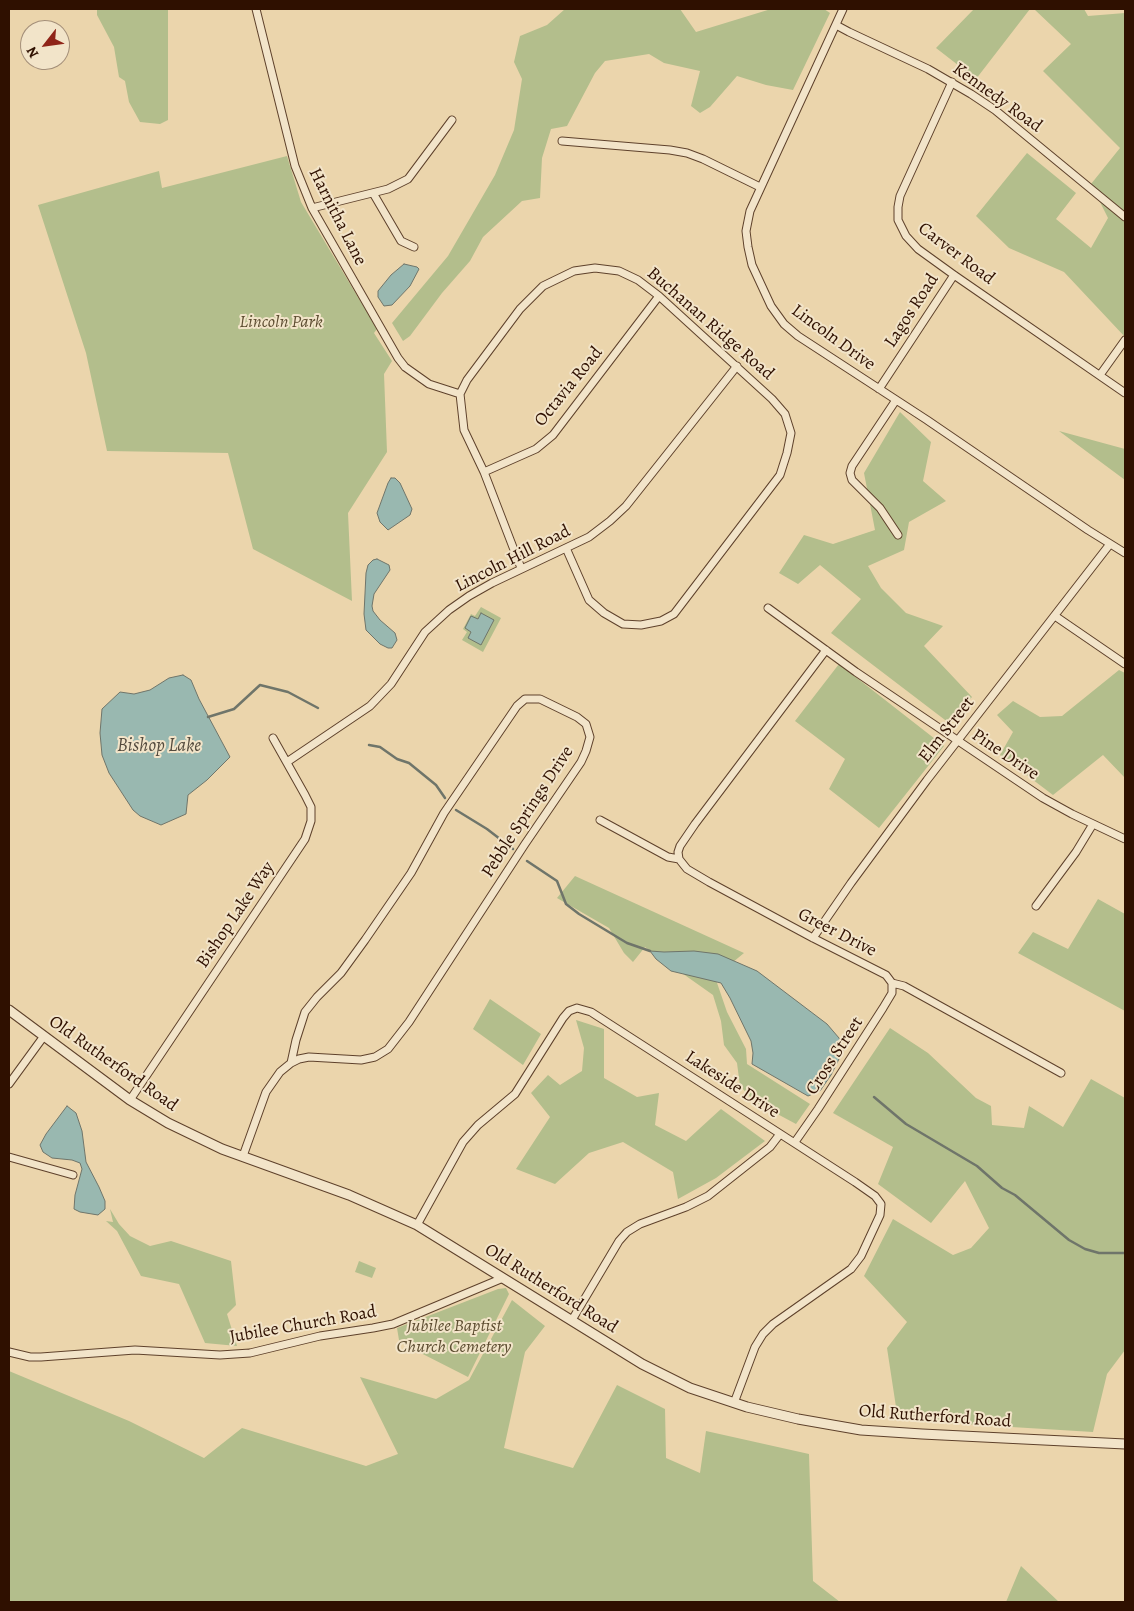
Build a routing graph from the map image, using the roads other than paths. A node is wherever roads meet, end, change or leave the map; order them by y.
1 (256, 9) edge
2 (844, 9) edge
3 (836, 25) junction
4 (952, 82) junction
5 (452, 120) dead end
6 (562, 141) dead end
7 (760, 187) junction
8 (373, 193) junction
9 (312, 208) junction
10 (1125, 217) edge
11 (414, 247) dead end
12 (954, 275) junction
13 (659, 296) junction
14 (1125, 340) edge
15 (737, 366) junction
16 (1100, 374) junction
17 (879, 389) junction
18 (1125, 393) edge
19 (460, 394) junction
20 (896, 400) junction
21 (484, 472) junction
22 (898, 535) dead end
23 (1110, 544) junction
24 (566, 548) junction
25 (1125, 553) edge
26 (522, 568) junction
27 (768, 608) dead end
28 (1055, 616) junction
29 (826, 650) junction
30 (1125, 664) edge
31 (273, 738) dead end
32 (958, 741) junction
33 (287, 762) junction
34 (600, 820) dead end
35 (1093, 824) junction
36 (1125, 839) edge
37 (679, 859) junction
38 (1036, 906) dead end
39 (813, 938) junction
40 (892, 983) junction
41 (9, 1010) edge
42 (44, 1036) junction
43 (291, 1063) junction
44 (1061, 1073) dead end
45 (9, 1084) edge
46 (130, 1100) junction
47 (780, 1134) junction
48 (795, 1142) junction
49 (243, 1156) junction
50 (9, 1157) edge
51 (73, 1175) dead end
52 (416, 1226) junction
53 (503, 1278) junction
54 (572, 1320) junction
55 (9, 1352) edge
56 (734, 1403) junction
57 (1125, 1444) edge

1 - 9 street, Harnitha Lane
2 - 3 street, Lincoln Drive
3 - 4 street, Kennedy Road
3 - 7 street, Lincoln Drive
4 - 10 street, Kennedy Road
4 - 12 street, Carver Road
5 - 8 street
6 - 7 street
7 - 17 street, Lincoln Drive
8 - 9 street
8 - 11 street
9 - 19 street, Harnitha Lane
12 - 16 street, Carver Road
12 - 17 street, Lagos Road
13 - 15 street, Buchanan Ridge Road
13 - 19 street, Buchanan Ridge Road
13 - 21 street, Octavia Road
14 - 16 street
15 - 24 street, Lincoln Hill Road
15 - 24 street, Buchanan Ridge Road
16 - 18 street, Carver Road
17 - 20 street, Lincoln Drive
19 - 21 street
20 - 22 street
20 - 23 street, Lincoln Drive
21 - 26 street
23 - 25 street, Lincoln Drive
23 - 28 street, Elm Street
24 - 26 street, Lincoln Hill Road
26 - 33 street, Lincoln Hill Road
27 - 29 street, Pine Drive
28 - 30 street
28 - 32 street, Elm Street
29 - 32 street, Pine Drive
29 - 37 street
31 - 33 street, Bishop Lake Way
32 - 35 street, Pine Drive
32 - 39 street, Elm Street
33 - 46 street, Bishop Lake Way
34 - 37 street, Greer Drive
35 - 36 street, Pine Drive
35 - 38 street
37 - 39 street, Greer Drive
39 - 40 street, Greer Drive
40 - 44 street, Greer Drive
40 - 48 street, Cross Street
41 - 42 street, Old Rutherford Road
42 - 45 street
42 - 46 street, Old Rutherford Road
43 - 43 street, Pebble Springs Drive
43 - 49 street, Pebble Springs Drive
46 - 49 street, Old Rutherford Road
47 - 48 street, Lakeside Drive
47 - 52 street, Lakeside Drive
47 - 54 street
48 - 56 street, Lakeside Drive
49 - 52 street, Old Rutherford Road
50 - 51 street
52 - 53 street, Old Rutherford Road
53 - 54 street, Old Rutherford Road
53 - 55 street, Jubilee Church Road
54 - 56 street, Old Rutherford Road
56 - 57 street, Old Rutherford Road

